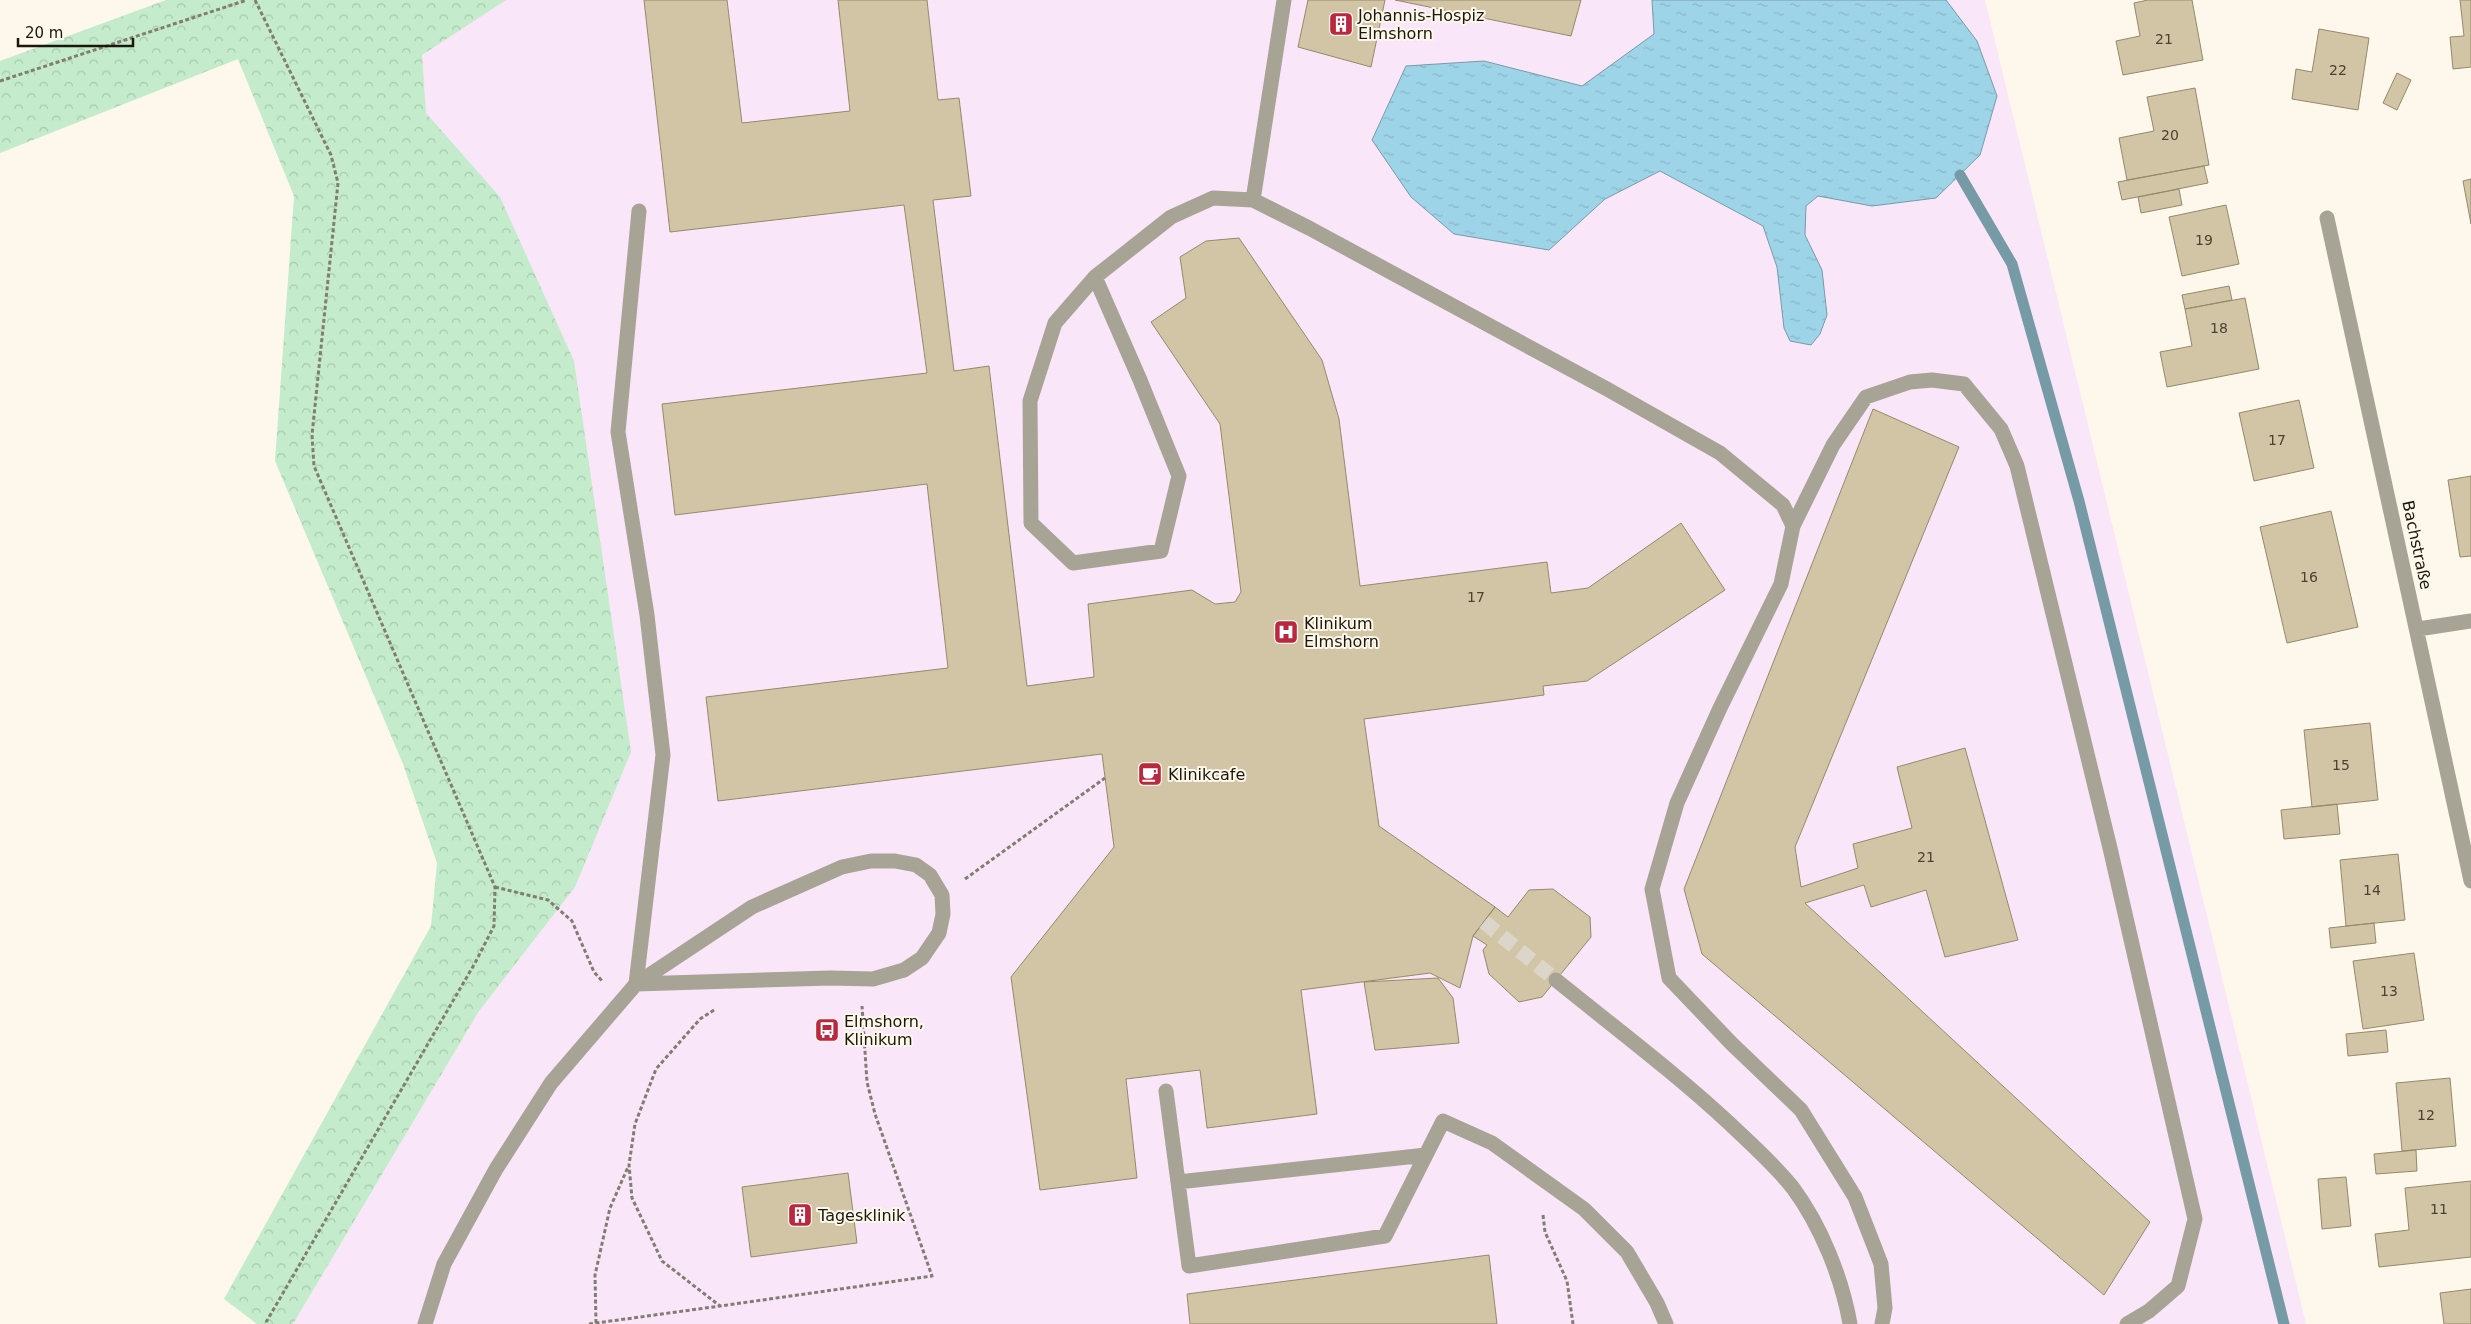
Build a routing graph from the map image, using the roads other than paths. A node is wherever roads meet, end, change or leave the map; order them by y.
1 (1284, 0) edge
2 (1253, 200) junction
3 (639, 211) dead end
4 (2327, 218) dead end
5 (1095, 278) junction
6 (1793, 526) junction
7 (2471, 621) edge
8 (2418, 630) junction
9 (2471, 881) edge
10 (1556, 980) tunnel mouth
11 (636, 984) junction
12 (1166, 1091) dead end
13 (1426, 1155) junction
14 (1178, 1182) junction
15 (425, 1324) edge
16 (1666, 1324) edge
17 (1850, 1324) edge
18 (1882, 1324) edge
19 (2127, 1324) edge

1 - 2 street
2 - 5 street
2 - 6 street
3 - 11 street
4 - 8 street, Bachstraße
5 - 5 street
6 - 18 street
6 - 19 street
7 - 8 street
8 - 9 street, Bachstraße
10 - 17 street
11 - 11 street
11 - 15 street
12 - 14 street
13 - 14 street
13 - 14 street
13 - 16 street

